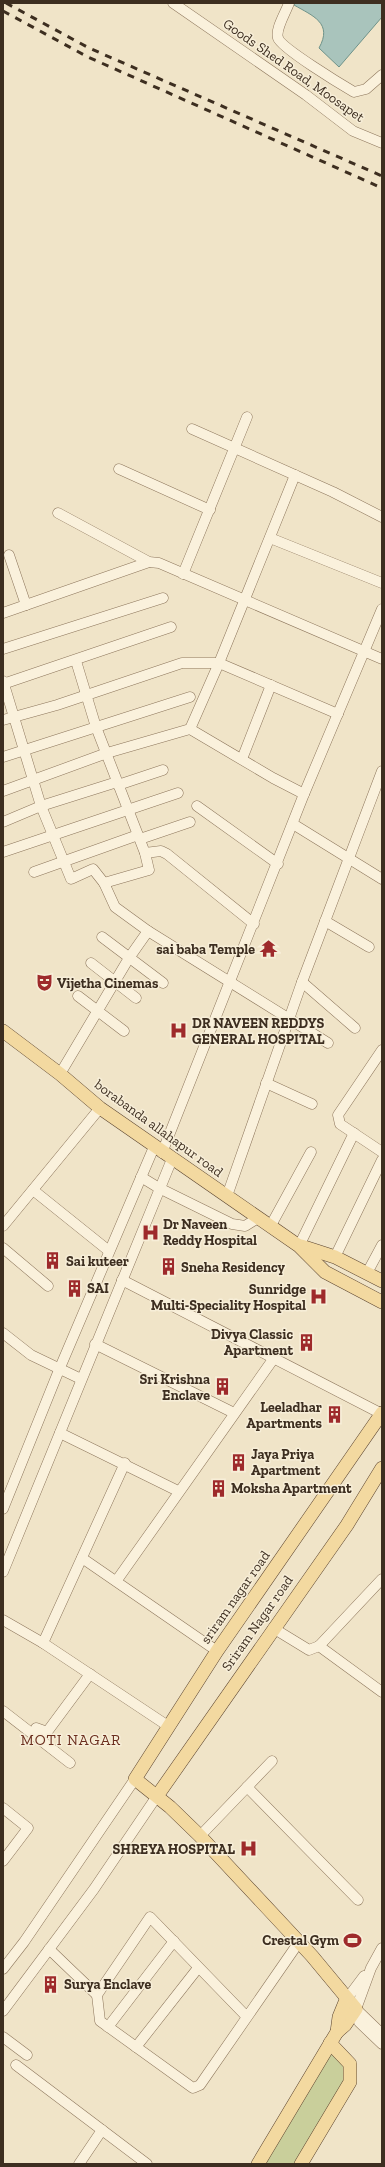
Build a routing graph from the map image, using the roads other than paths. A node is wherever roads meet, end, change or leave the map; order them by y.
1 (173, 3) edge
2 (289, 3) edge
3 (382, 75) edge
4 (382, 142) edge
5 (247, 417) dead end
6 (192, 429) dead end
7 (234, 448) junction
8 (119, 468) dead end
9 (295, 474) junction
10 (210, 510) junction
11 (58, 513) dead end
12 (382, 517) edge
13 (270, 538) junction
14 (9, 554) dead end
15 (149, 562) junction
16 (183, 574) junction
17 (382, 583) edge
18 (163, 598) dead end
19 (243, 601) junction
20 (26, 605) junction
21 (382, 609) edge
22 (3, 613) edge
23 (171, 627) dead end
24 (3, 649) edge
25 (364, 652) junction
26 (382, 659) edge
27 (76, 661) junction
28 (219, 663) junction
29 (3, 683) edge
30 (271, 685) junction
31 (85, 694) junction
32 (190, 697) dead end
33 (338, 714) junction
34 (14, 717) junction
35 (3, 720) edge
36 (96, 727) junction
37 (190, 729) junction
38 (23, 750) junction
39 (107, 753) junction
40 (3, 757) edge
41 (242, 760) junction
42 (163, 770) dead end
43 (382, 771) edge
44 (33, 779) junction
45 (117, 784) junction
46 (3, 791) edge
47 (178, 793) dead end
48 (304, 794) junction
49 (378, 798) edge
50 (41, 806) junction
51 (197, 806) dead end
52 (128, 808) junction
53 (3, 822) edge
54 (190, 822) dead end
55 (293, 824) junction
56 (53, 835) junction
57 (139, 837) junction
58 (3, 852) edge
59 (145, 852) junction
60 (349, 857) junction
61 (65, 861) junction
62 (278, 864) junction
63 (34, 872) dead end
64 (382, 879) edge
65 (104, 883) junction
66 (325, 921) junction
67 (254, 924) junction
68 (148, 931) junction
69 (102, 937) dead end
70 (369, 947) dead end
71 (129, 958) junction
72 (91, 963) dead end
73 (115, 982) junction
74 (302, 982) junction
75 (163, 983) dead end
76 (229, 983) junction
77 (78, 996) dead end
78 (136, 998) dead end
79 (98, 1010) junction
80 (288, 1019) junction
81 (355, 1028) dead end
82 (3, 1031) edge
83 (124, 1031) dead end
84 (328, 1043) dead end
85 (382, 1050) edge
86 (60, 1074) junction
87 (266, 1083) junction
88 (312, 1104) dead end
89 (100, 1108) junction
90 (354, 1133) junction
91 (311, 1152) dead end
92 (382, 1152) edge
93 (163, 1153) junction
94 (382, 1160) edge
95 (141, 1177) junction
96 (160, 1188) junction
97 (33, 1190) junction
98 (227, 1196) junction
99 (258, 1218) junction
100 (3, 1226) edge
101 (270, 1227) junction
102 (382, 1245) edge
103 (299, 1246) junction
104 (3, 1248) edge
105 (109, 1251) junction
106 (335, 1257) junction
107 (367, 1274) junction
108 (122, 1280) junction
109 (382, 1281) edge
110 (48, 1286) dead end
111 (382, 1302) edge
112 (3, 1333) edge
113 (95, 1344) junction
114 (274, 1358) junction
115 (59, 1370) junction
116 (81, 1379) junction
117 (234, 1413) junction
118 (382, 1414) edge
119 (60, 1433) junction
120 (125, 1463) junction
121 (382, 1468) edge
122 (178, 1491) junction
123 (3, 1509) edge
124 (82, 1558) junction
125 (3, 1572) edge
126 (382, 1579) edge
127 (117, 1580) junction
128 (3, 1620) edge
129 (273, 1628) junction
130 (43, 1643) junction
131 (319, 1646) junction
132 (217, 1650) junction
133 (90, 1674) junction
134 (382, 1692) edge
135 (3, 1711) edge
136 (168, 1726) junction
137 (36, 1728) dead end
138 (272, 1761) dead end
139 (70, 1763) dead end
140 (135, 1779) junction
141 (247, 1787) junction
142 (156, 1796) junction
143 (3, 1808) edge
144 (200, 1836) junction
145 (3, 1861) edge
146 (358, 1900) dead end
147 (174, 1941) junction
148 (299, 1942) junction
149 (382, 1948) edge
150 (49, 1949) junction
151 (198, 1968) junction
152 (3, 1969) edge
153 (97, 1995) junction
154 (5, 2004) edge
155 (349, 2007) junction
156 (247, 2017) junction
157 (108, 2027) junction
158 (382, 2034) edge
159 (3, 2037) edge
160 (333, 2037) junction
161 (382, 2044) edge
162 (136, 2047) junction
163 (27, 2055) dead end
164 (16, 2065) dead end
165 (102, 2130) junction
166 (79, 2164) edge
167 (147, 2164) edge
168 (258, 2164) edge
169 (301, 2164) edge

1 - 4 street, Goods Shed Road, Moosapet
2 - 3 street
5 - 7 street
6 - 7 street
7 - 9 street
7 - 10 street
8 - 10 street
9 - 12 street
9 - 13 street
10 - 16 street
11 - 15 street
13 - 17 street
13 - 19 street
14 - 20 street
15 - 16 street
15 - 20 street
16 - 19 street
18 - 24 street
19 - 25 street
19 - 28 street
20 - 22 street
21 - 25 street
23 - 27 street
25 - 26 street
25 - 33 street
27 - 29 street
27 - 31 street
28 - 30 street
28 - 31 street
28 - 37 street
29 - 34 street
30 - 33 street
30 - 41 street
31 - 34 street
31 - 36 street
32 - 36 street
33 - 48 street
34 - 35 street
34 - 38 street
36 - 38 street
36 - 39 street
37 - 39 street
37 - 41 street
38 - 40 street
38 - 44 street
39 - 44 street
39 - 45 street
41 - 48 street
42 - 45 street
43 - 49 street
44 - 46 street
44 - 50 street
45 - 50 street
45 - 52 street
47 - 52 street
48 - 55 street
49 - 60 street
50 - 53 street
50 - 56 street
51 - 62 street
52 - 56 street
52 - 57 street
54 - 57 street
55 - 60 street
55 - 62 street
56 - 58 street
56 - 61 street
57 - 59 street
57 - 61 street
59 - 65 street
59 - 67 street
60 - 64 street
60 - 66 street
61 - 63 street
61 - 65 street
62 - 67 street
65 - 68 street
66 - 70 street
66 - 74 street
67 - 76 street
68 - 71 street
68 - 76 street
69 - 71 street
71 - 73 street
71 - 75 street
72 - 73 street
73 - 78 street
73 - 79 street
74 - 80 street
74 - 81 street
76 - 80 street
76 - 93 street
77 - 79 street
79 - 83 street
79 - 86 street
80 - 84 street
80 - 87 street
82 - 86 main road, borabanda allahapur road
85 - 90 street
86 - 89 main road, borabanda allahapur road
87 - 88 street
87 - 98 street
89 - 93 main road, borabanda allahapur road
89 - 97 street
90 - 92 street
90 - 103 street
91 - 101 street
93 - 95 street
93 - 96 street
93 - 98 main road, borabanda allahapur road
94 - 106 street
95 - 96 street
95 - 105 street
96 - 99 street
96 - 108 street
97 - 100 street
97 - 105 street
98 - 99 main road, borabanda allahapur road
99 - 101 main road, borabanda allahapur road
101 - 103 main road, borabanda allahapur road
102 - 107 street
103 - 106 main road, borabanda allahapur road
103 - 111 main road, borabanda allahapur road
104 - 110 street
105 - 115 street
106 - 107 main road, borabanda allahapur road
107 - 109 main road, borabanda allahapur road
108 - 113 street
108 - 114 street
112 - 115 street
113 - 116 street
113 - 117 street
114 - 117 street
114 - 118 street
115 - 116 street
115 - 123 street
116 - 119 street
117 - 122 street
118 - 132 main road, sriram nagar road
119 - 120 street
119 - 125 street
120 - 122 street
120 - 124 street
121 - 129 main road, Sriram Nagar road
122 - 127 street
124 - 127 street
124 - 130 street
126 - 131 street
127 - 132 street
128 - 130 street
129 - 131 street
129 - 142 main road, Sriram Nagar road
130 - 133 street
131 - 134 street
132 - 136 main road, sriram nagar road
133 - 136 street
133 - 137 street
135 - 139 street
136 - 140 main road, sriram nagar road
138 - 141 street
140 - 142 main road
140 - 152 street
141 - 144 street
141 - 146 street
142 - 144 main road
142 - 150 street
143 - 145 street
144 - 148 main road
147 - 151 street
147 - 153 street
147 - 157 street
148 - 155 main road
148 - 156 street
149 - 155 street
150 - 153 street
150 - 154 street
151 - 156 street
151 - 162 street
153 - 157 street
155 - 158 street
155 - 160 main road
155 - 161 street
156 - 162 street
157 - 162 street
159 - 163 street
160 - 168 main road
160 - 169 main road
164 - 165 street
165 - 166 street
165 - 167 street

